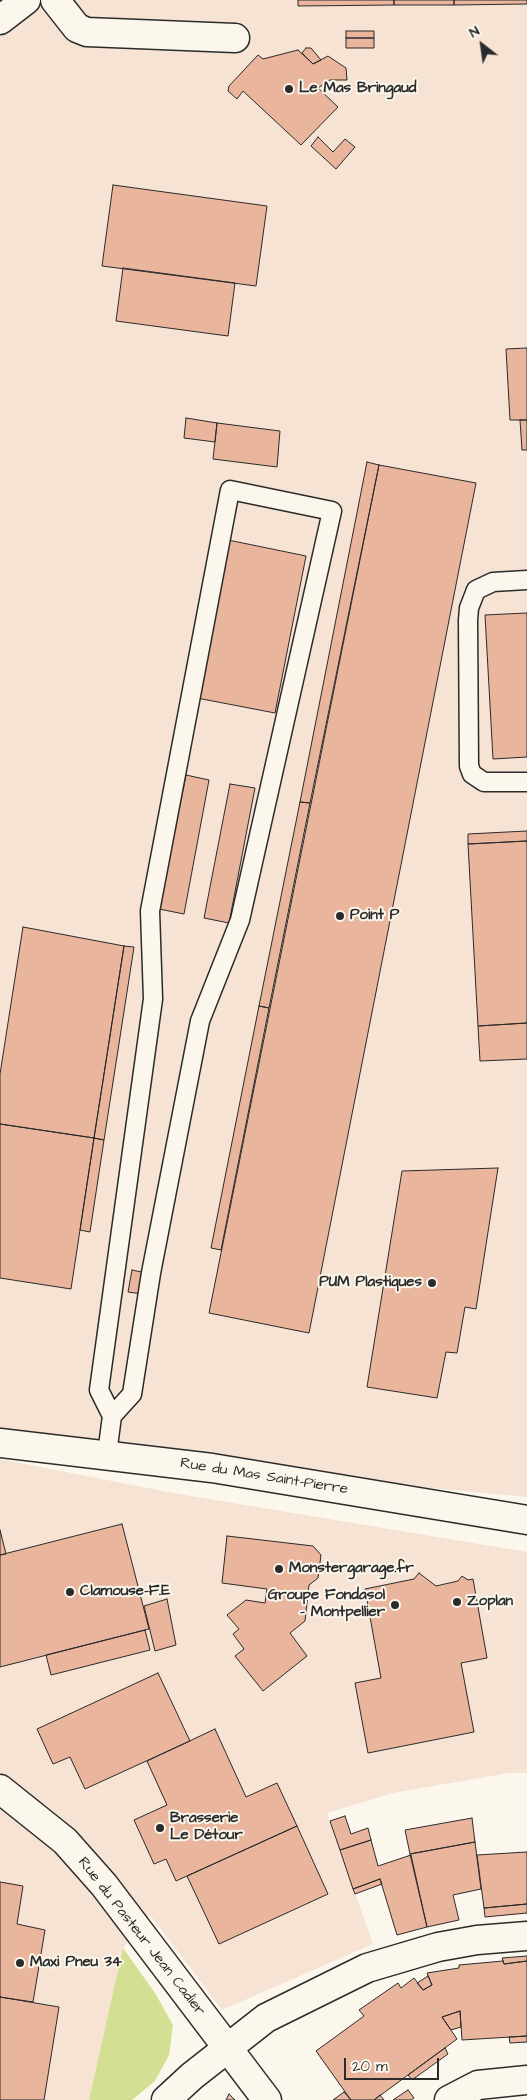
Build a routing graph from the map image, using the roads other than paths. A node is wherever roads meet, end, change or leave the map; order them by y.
1 (26, 0) edge
2 (55, 0) edge
3 (0, 20) edge
4 (235, 38) dead end
5 (527, 580) edge
6 (527, 782) edge
7 (112, 1416) junction
8 (0, 1443) edge
9 (107, 1454) junction
10 (527, 1520) edge
11 (0, 1789) edge
12 (527, 1936) edge
13 (228, 2049) junction
14 (527, 2080) edge
15 (166, 2100) edge
16 (267, 2100) edge
17 (449, 2100) edge

1 - 3 street
2 - 4 street
5 - 6 lane
7 - 7 lane
7 - 9 lane
8 - 9 street, Rue du Mas Saint-Pierre
9 - 10 street, Rue du Mas Saint-Pierre
11 - 13 street, Rue du Pasteur Jean Cadier
12 - 13 street
13 - 15 street
13 - 16 street, Rue du Pasteur Jean Cadier
14 - 17 street

